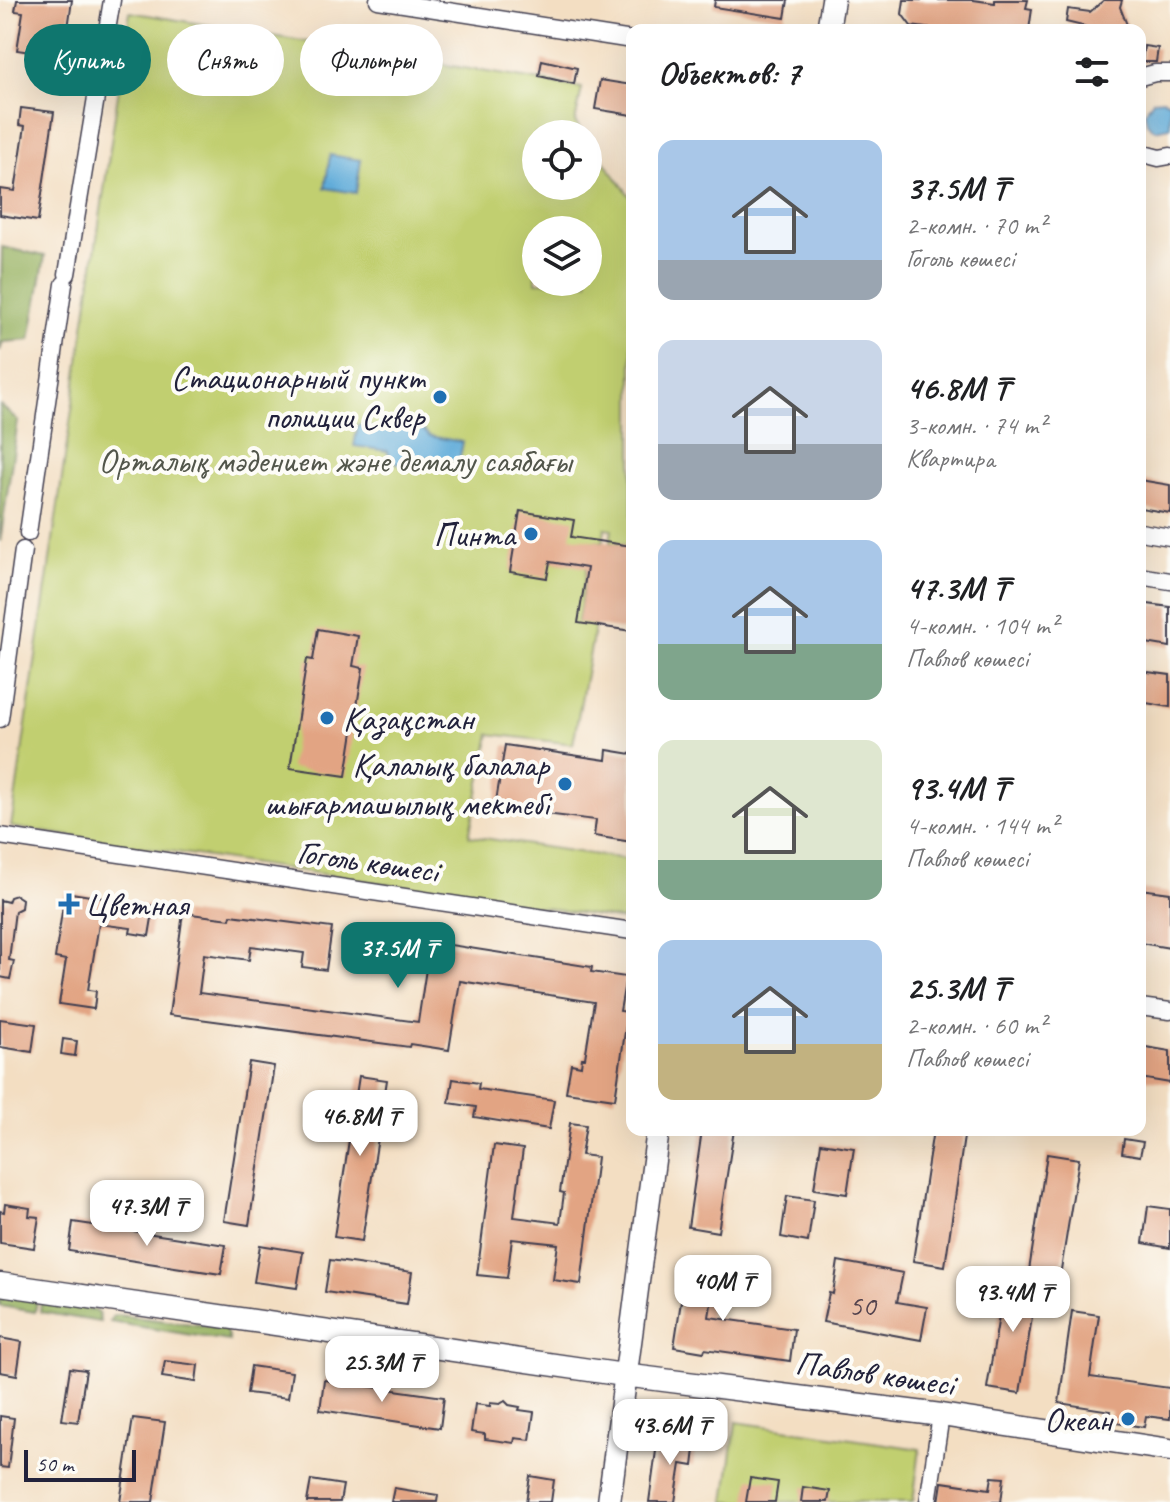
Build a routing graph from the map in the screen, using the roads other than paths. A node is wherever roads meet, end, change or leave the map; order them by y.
1 (112, 0) edge
2 (378, 0) edge
3 (833, 0) edge
4 (829, 24) edge
5 (626, 39) edge
6 (1170, 73) edge
7 (1146, 75) edge
8 (1146, 155) edge
9 (1170, 156) edge
10 (1146, 533) edge
11 (1170, 537) edge
12 (1146, 577) edge
13 (1170, 581) edge
14 (0, 719) edge
15 (0, 836) edge
16 (626, 930) edge
17 (1146, 1008) edge
18 (1170, 1011) edge
19 (657, 1136) edge
20 (0, 1284) edge
21 (624, 1375) junction
22 (941, 1415) junction
23 (1170, 1450) edge
24 (609, 1502) edge
25 (928, 1502) edge

1 - 14 street
2 - 5 street
3 - 4 street
6 - 7 street
8 - 9 street
10 - 11 street
12 - 13 street
15 - 16 street, Гоголь көшесі
17 - 18 street
19 - 21 street
20 - 21 street, Павлов көшесі
21 - 22 street, Павлов көшесі
21 - 24 street
22 - 23 street, Павлов көшесі
22 - 25 street

